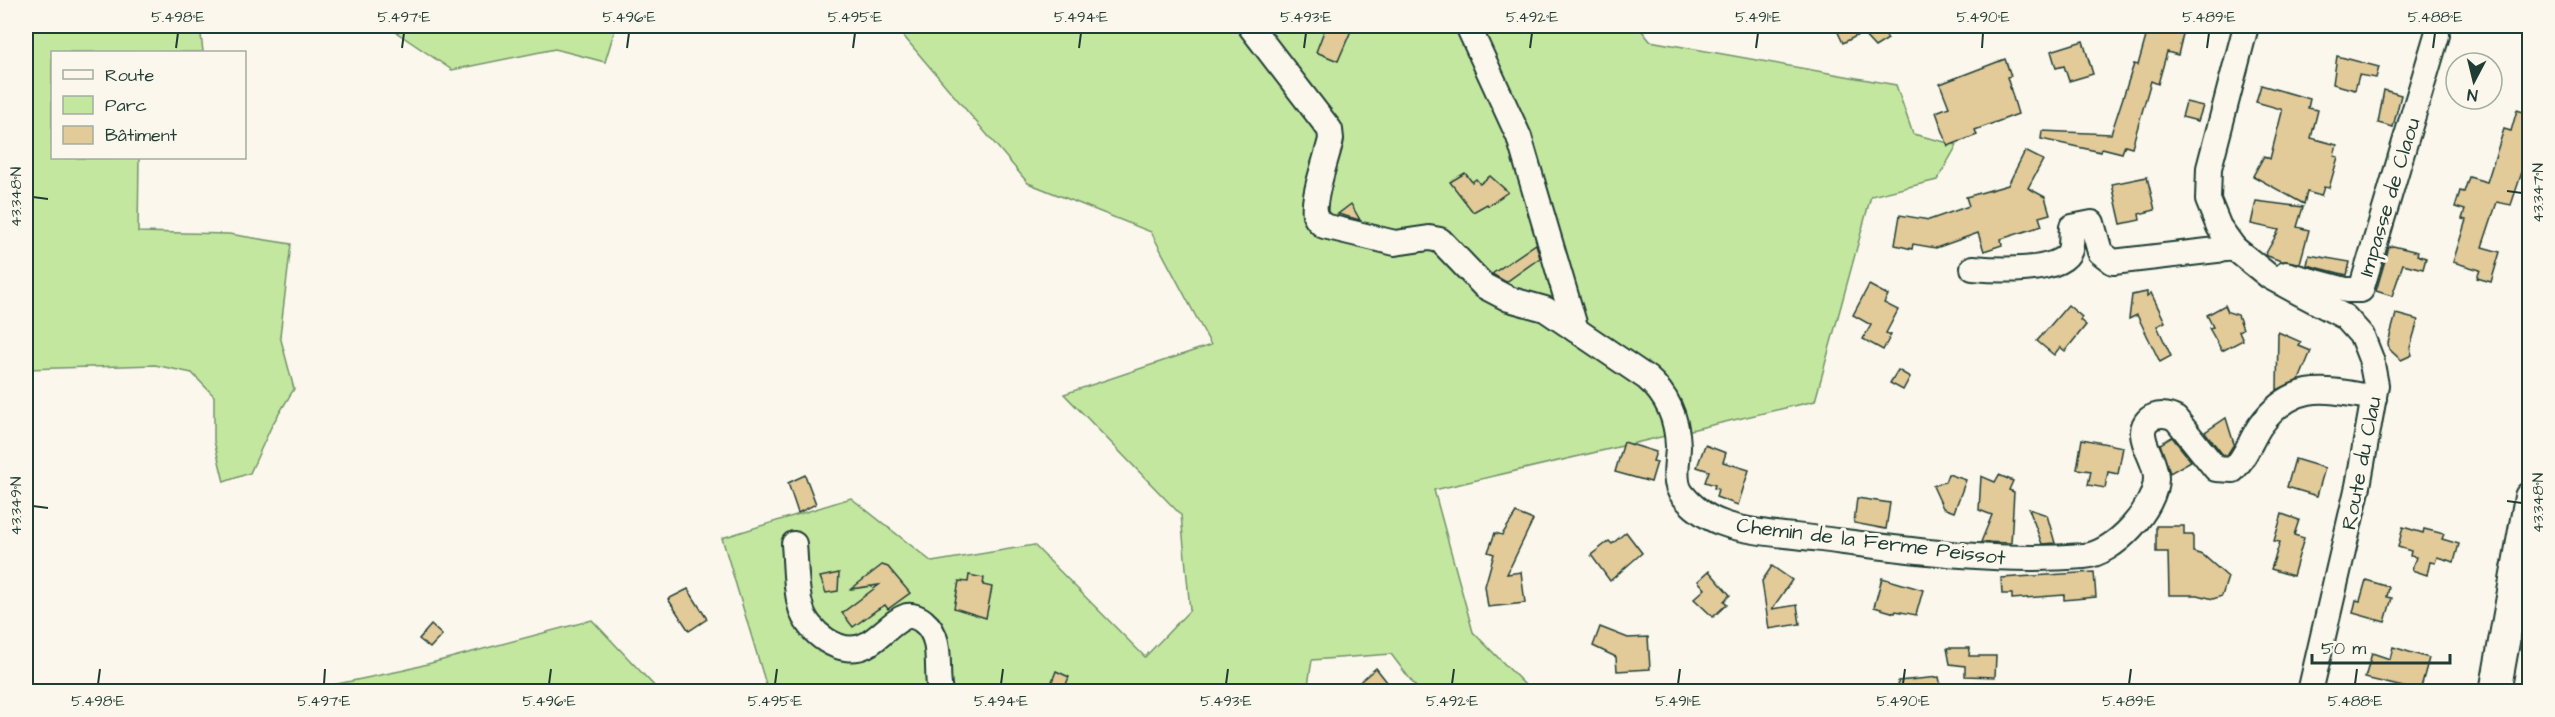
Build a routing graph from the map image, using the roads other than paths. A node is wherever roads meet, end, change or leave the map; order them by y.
1 (1250, 26) edge
2 (1468, 26) edge
3 (2246, 26) edge
4 (2437, 35) dead end
5 (2234, 248) junction
6 (2257, 267) junction
7 (1973, 268) dead end
8 (1576, 330) junction
9 (2374, 398) junction
10 (2529, 497) edge
11 (794, 544) dead end
12 (940, 692) edge
13 (2310, 692) edge
14 (2495, 692) edge

1 - 8 street, Chemin de la Ferme Peissot
2 - 8 street
3 - 5 street, Route du Clau
4 - 6 street, Impasse de Claou
5 - 6 street, Route du Clau
5 - 7 street
6 - 9 street, Route du Clau
8 - 9 street, Chemin de la Ferme Peissot
9 - 13 street, Route du Clau
10 - 14 main road
11 - 12 street

